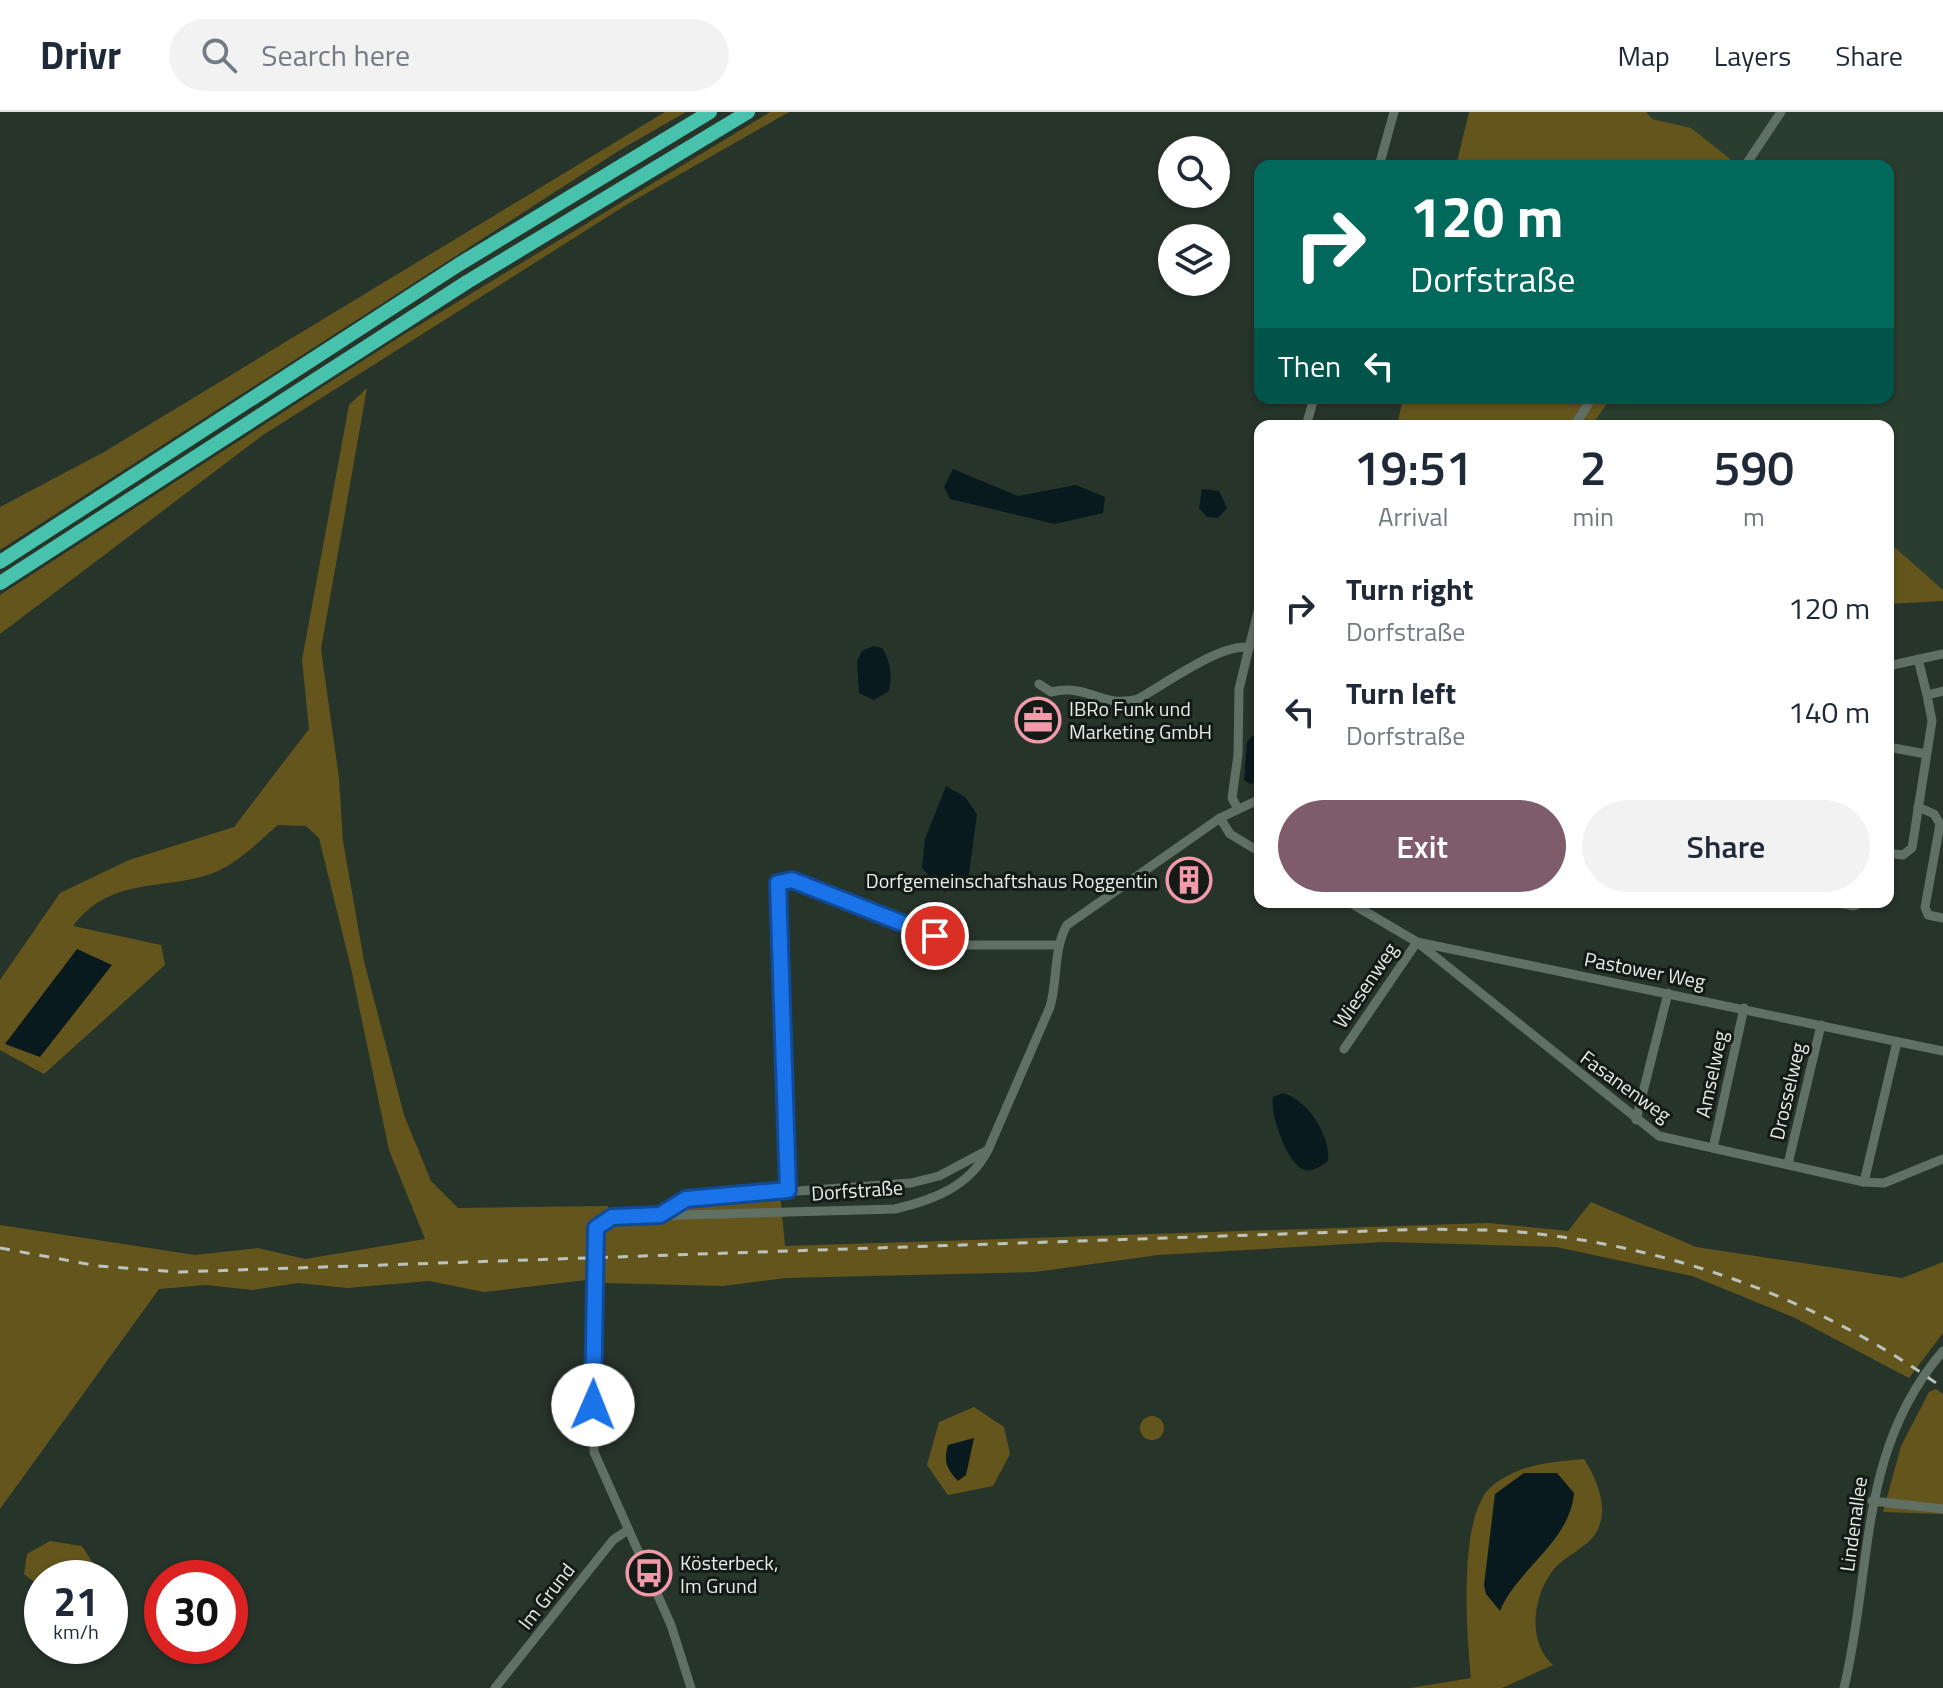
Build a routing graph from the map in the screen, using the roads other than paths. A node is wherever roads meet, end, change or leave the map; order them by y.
1 (710, 112) edge
2 (748, 112) edge
3 (1394, 112) edge
4 (1781, 112) edge
5 (1381, 160) edge
6 (1749, 160) edge
7 (0, 562) edge
8 (0, 583) edge
9 (1254, 628) edge
10 (1249, 648) junction
11 (1943, 654) edge
12 (1918, 659) junction
13 (1894, 665) edge
14 (1039, 684) dead end
15 (1943, 691) edge
16 (1927, 695) junction
17 (1894, 748) edge
18 (1926, 754) junction
19 (1254, 801) edge
20 (1237, 807) junction
21 (1918, 807) junction
22 (1220, 818) junction
23 (1940, 845) edge
24 (1254, 848) edge
25 (1894, 854) edge
26 (1359, 908) edge
27 (1943, 918) edge
28 (1417, 942) junction
29 (1059, 945) junction
30 (1668, 993) junction
31 (1744, 1008) junction
32 (1821, 1025) junction
33 (1897, 1042) junction
34 (1344, 1049) dead end
35 (1943, 1051) edge
36 (1636, 1120) junction
37 (1713, 1148) junction
38 (988, 1150) junction
39 (1943, 1159) edge
40 (1788, 1164) junction
41 (1864, 1182) junction
42 (788, 1190) junction
43 (660, 1215) junction
44 (1943, 1351) edge
45 (1872, 1501) junction
46 (1943, 1509) edge
47 (628, 1530) junction
48 (495, 1688) edge
49 (691, 1688) edge
50 (1844, 1688) edge

1 - 7 highway
2 - 8 highway
3 - 5 street
4 - 6 street
9 - 10 street
10 - 14 street
10 - 20 street
11 - 12 street
12 - 13 street
12 - 16 street
15 - 16 street
16 - 18 street
17 - 18 street
18 - 21 street
19 - 20 street, Dorfstraße
20 - 22 street, Dorfstraße
21 - 23 street
21 - 25 street
22 - 24 street
22 - 29 street, Dorfstraße
23 - 27 street
26 - 28 street, Pastower Weg
28 - 30 street, Pastower Weg
28 - 34 street, Wiesenweg
28 - 36 street, Fasanenweg
29 - 38 street, Dorfstraße
29 - 42 street, Dorfstraße
30 - 31 street, Pastower Weg
30 - 36 street
31 - 32 street, Pastower Weg
31 - 37 street, Amselweg
32 - 33 street, Pastower Weg
32 - 40 street, Drosselweg
33 - 35 street, Pastower Weg
33 - 41 street
36 - 37 street, Fasanenweg
37 - 40 street, Fasanenweg
38 - 42 street, Dorfstraße
38 - 43 street, Dorfstraße
39 - 41 street, Fasanenweg
40 - 41 street, Fasanenweg
42 - 43 street, Dorfstraße
43 - 47 street, Dorfstraße
44 - 45 street, Lindenallee
45 - 46 street
45 - 50 street, Lindenallee
47 - 48 street, Im Grund
47 - 49 street

